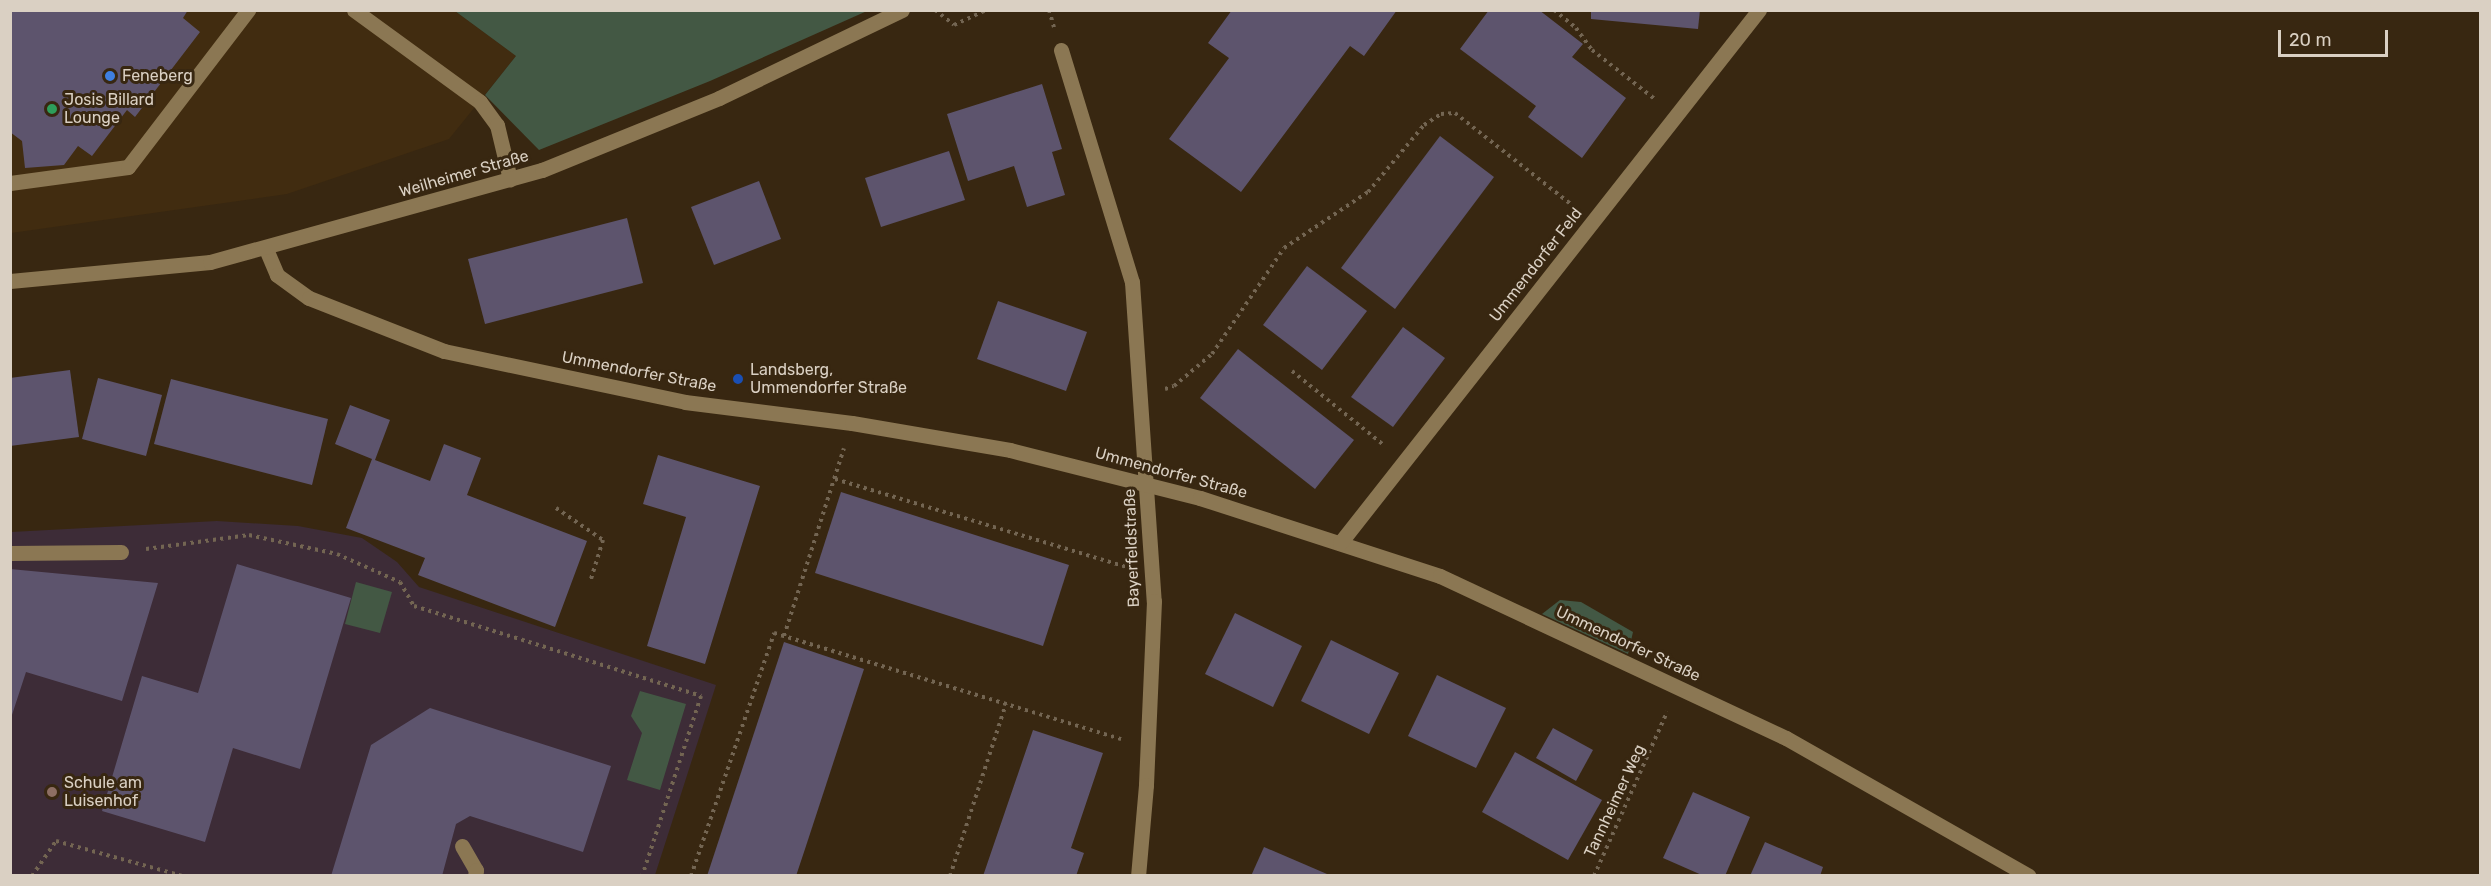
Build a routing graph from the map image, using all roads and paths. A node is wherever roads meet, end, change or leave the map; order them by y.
1 (248, 10) edge
2 (354, 10) edge
3 (902, 10) edge
4 (935, 10) edge
5 (986, 10) edge
6 (1554, 10) edge
7 (1759, 10) edge
8 (1061, 50) dead end
9 (1675, 115) junction
10 (510, 179) junction
11 (10, 183) edge
12 (1593, 222) junction
13 (266, 249) junction
14 (10, 281) edge
15 (1292, 371) dead end
16 (1141, 396) junction
17 (852, 423) junction
18 (1404, 461) junction
19 (835, 479) junction
20 (1148, 483) junction
21 (556, 508) dead end
22 (1340, 543) junction
23 (121, 552) joint
24 (10, 553) edge
25 (1152, 574) junction
26 (591, 579) dead end
27 (784, 636) junction
28 (1006, 704) junction
29 (1658, 737) dead end
30 (1148, 748) junction
31 (462, 846) dead end
32 (32, 876) edge
33 (183, 876) edge
34 (475, 876) edge
35 (642, 876) edge
36 (691, 876) edge
37 (950, 876) edge
38 (1138, 876) edge
39 (1594, 876) edge
40 (2029, 876) edge

1 - 11 street
2 - 10 street
3 - 10 street, Weilheimer Straße
4 - 5 path
6 - 9 path
7 - 9 street, Ummendorfer Feld
8 - 16 street, Bayerfeldstraße
9 - 12 street, Ummendorfer Feld
10 - 13 street, Weilheimer Straße
12 - 16 path
12 - 18 street, Ummendorfer Feld
13 - 14 street, Weilheimer Straße
13 - 17 street, Ummendorfer Straße
15 - 18 path
16 - 20 street, Bayerfeldstraße
17 - 19 path
17 - 20 street, Ummendorfer Straße
18 - 22 street, Ummendorfer Feld
19 - 25 path
19 - 27 path
20 - 22 street, Ummendorfer Straße
20 - 25 street, Bayerfeldstraße
21 - 26 path
22 - 40 street, Ummendorfer Straße
23 - 24 street
23 - 35 path
25 - 30 street, Bayerfeldstraße
27 - 28 path
27 - 36 path
28 - 30 path
28 - 37 path
29 - 39 path, Tannheimer Weg
30 - 38 street, Bayerfeldstraße
31 - 34 street
32 - 33 path

